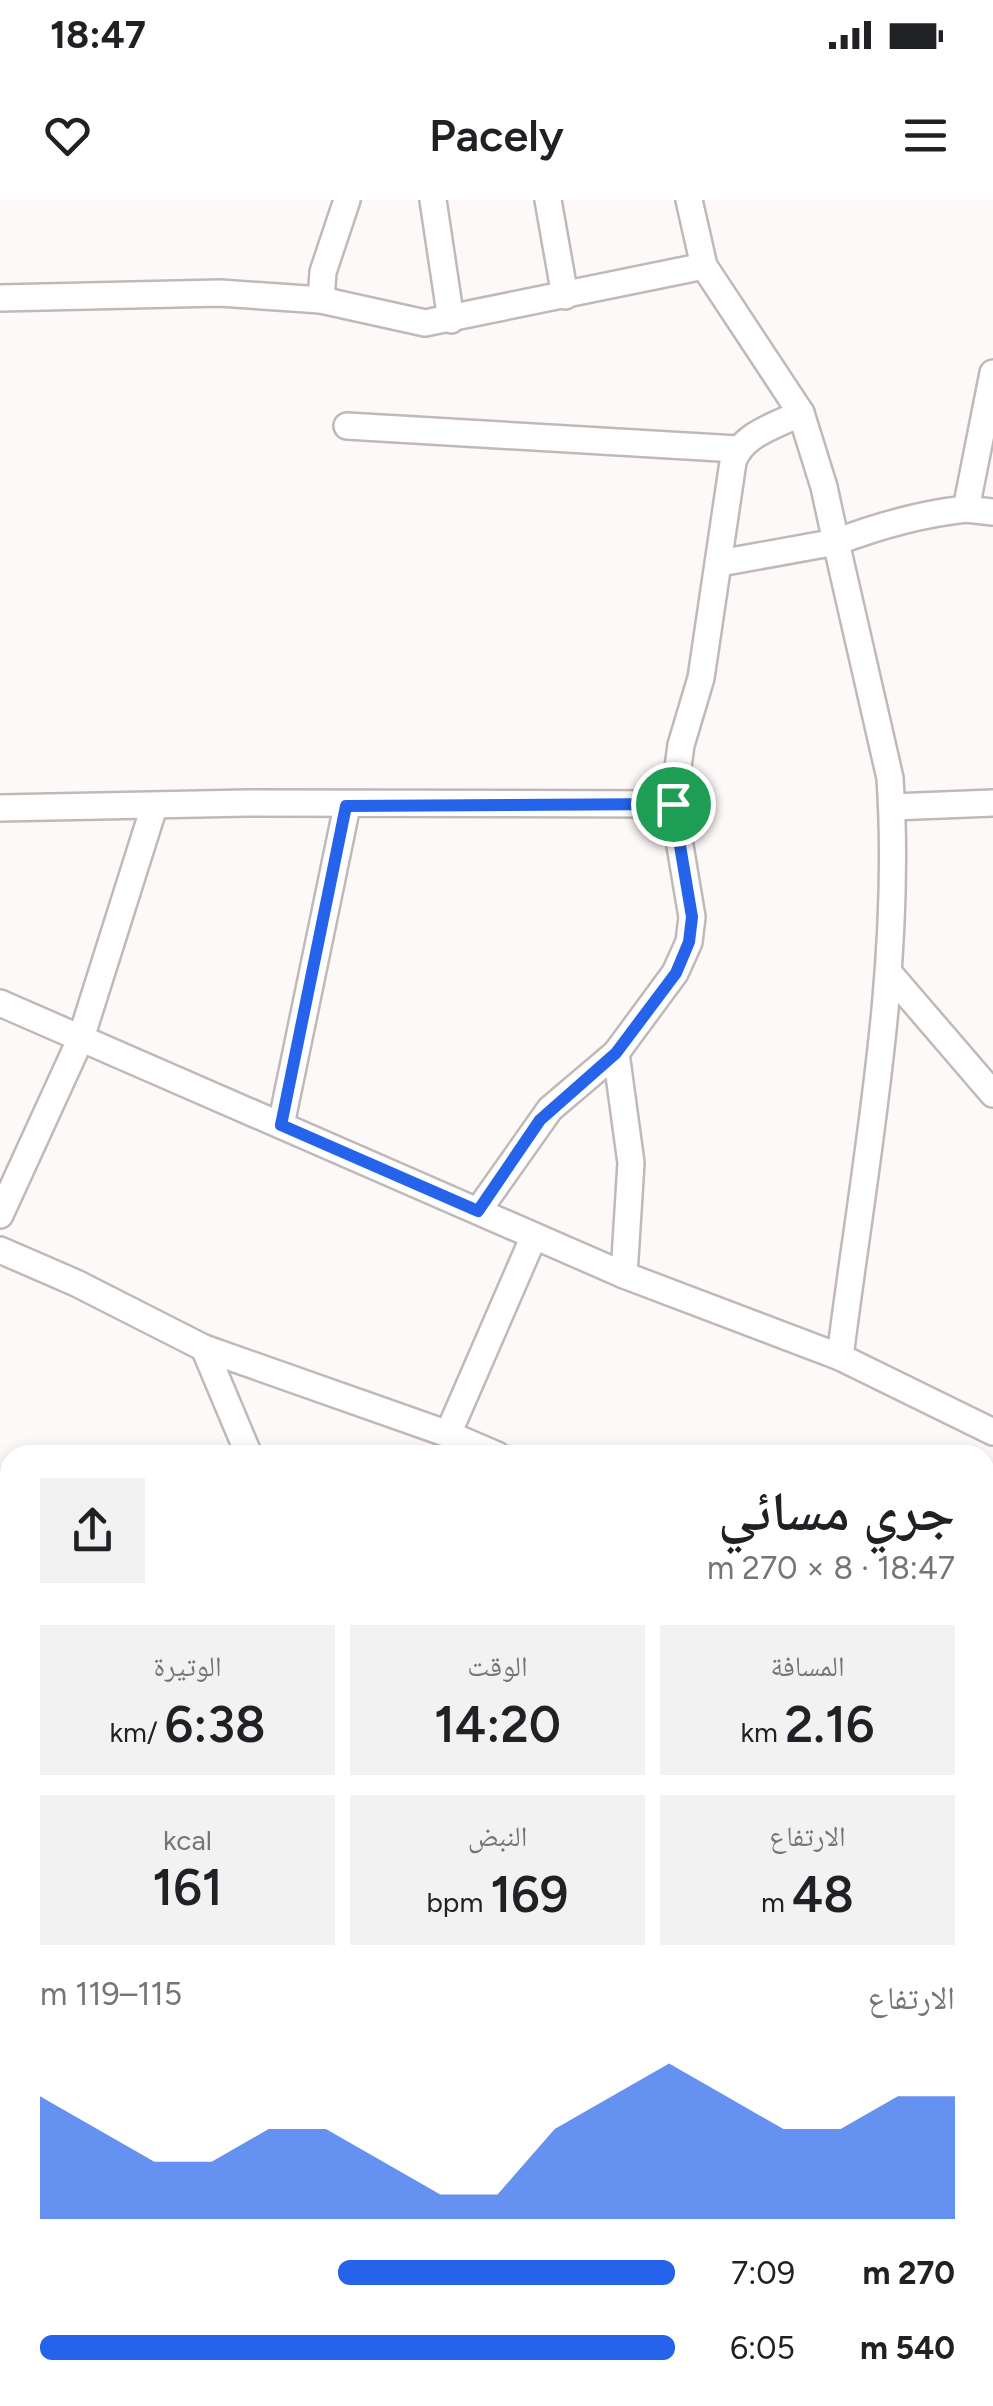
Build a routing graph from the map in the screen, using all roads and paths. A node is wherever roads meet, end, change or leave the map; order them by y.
1 (347, 200) edge
2 (433, 200) edge
3 (548, 200) edge
4 (689, 200) edge
5 (704, 266) junction
6 (565, 296) junction
7 (0, 298) edge
8 (320, 300) junction
9 (451, 320) junction
10 (993, 373) edge
11 (801, 413) junction
12 (347, 426) dead end
13 (737, 449) junction
14 (966, 509) junction
15 (993, 512) edge
16 (836, 542) junction
17 (720, 563) junction
18 (993, 803) edge
19 (673, 804) junction
20 (346, 806) junction
21 (154, 807) junction
22 (892, 807) junction
23 (0, 808) edge
24 (889, 973) junction
25 (0, 1003) edge
26 (80, 1038) junction
27 (616, 1053) junction
28 (993, 1094) edge
29 (281, 1125) junction
30 (478, 1211) junction
31 (0, 1215) edge
32 (534, 1236) junction
33 (0, 1250) edge
34 (624, 1275) junction
35 (204, 1348) junction
36 (840, 1356) junction
37 (993, 1432) edge
38 (448, 1434) junction
39 (245, 1445) edge
40 (474, 1445) edge

1 - 8 street
2 - 9 street
3 - 6 street
4 - 5 street
5 - 6 street
5 - 11 street
6 - 9 street
7 - 8 street
8 - 9 street
10 - 14 street
11 - 13 street
11 - 16 street
12 - 13 street
13 - 17 street
14 - 15 street
14 - 16 street
16 - 17 street
16 - 22 street
17 - 19 street
18 - 22 street
19 - 20 street
19 - 27 street
20 - 21 street
20 - 29 street
21 - 23 street
21 - 26 street
22 - 24 street
24 - 28 street
24 - 36 street
25 - 26 street
26 - 29 street
26 - 31 street
27 - 30 street
27 - 34 street
29 - 30 street
30 - 32 street
32 - 34 street
32 - 38 street
33 - 35 street
34 - 36 street
35 - 38 street
35 - 39 street
36 - 37 street
38 - 40 street

